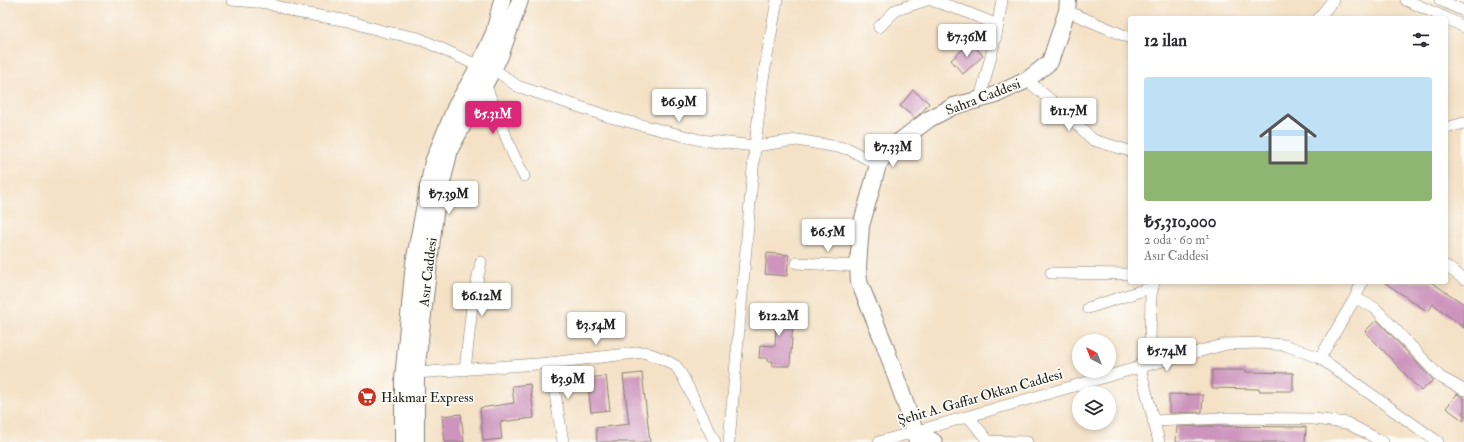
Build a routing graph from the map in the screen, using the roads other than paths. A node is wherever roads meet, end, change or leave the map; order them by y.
1 (232, 0) edge
2 (502, 0) edge
3 (520, 0) edge
4 (777, 0) edge
5 (927, 0) edge
6 (931, 0) edge
7 (1002, 0) edge
8 (1333, 0) edge
9 (1406, 0) edge
10 (1440, 0) edge
11 (1067, 6) edge
12 (1464, 11) edge
13 (1321, 16) edge
14 (1442, 16) edge
15 (1448, 19) edge
16 (998, 26) junction
17 (879, 27) dead end
18 (1464, 27) edge
19 (1128, 37) edge
20 (486, 67) junction
21 (1026, 80) junction
22 (485, 84) junction
23 (980, 99) junction
24 (1464, 123) edge
25 (1448, 127) edge
26 (755, 146) junction
27 (1128, 150) edge
28 (878, 165) junction
29 (524, 176) dead end
30 (481, 262) dead end
31 (798, 263) dead end
32 (858, 266) junction
33 (1448, 267) edge
34 (1051, 273) dead end
35 (1128, 274) edge
36 (1464, 279) edge
37 (1153, 284) edge
38 (1361, 284) edge
39 (1355, 298) junction
40 (1088, 308) dead end
41 (1320, 358) junction
42 (550, 363) junction
43 (1140, 367) junction
44 (465, 370) junction
45 (416, 373) junction
46 (1464, 390) edge
47 (969, 417) junction
48 (1154, 421) junction
49 (916, 436) edge
50 (403, 442) edge
51 (416, 442) edge
52 (563, 442) edge
53 (715, 442) edge
54 (729, 442) edge
55 (879, 442) edge
56 (934, 442) edge
57 (1027, 442) edge
58 (1159, 442) edge
59 (1383, 442) edge
60 (1438, 442) edge

1 - 20 street
2 - 20 street, Asır Caddesi
3 - 20 street, Asır Caddesi
4 - 26 street
5 - 17 street
6 - 16 street
7 - 16 street
8 - 13 street
9 - 14 street
10 - 12 street
11 - 19 street
11 - 21 street, Sahra Caddesi
15 - 18 street
16 - 23 street
20 - 22 street, Asır Caddesi
20 - 26 street
20 - 50 street, Asır Caddesi
21 - 23 street, Sahra Caddesi
21 - 27 street
22 - 29 street
22 - 45 street, Asır Caddesi
23 - 28 street, Sahra Caddesi
24 - 25 street
26 - 28 street
26 - 54 street
28 - 32 street, Sahra Caddesi
30 - 44 street
31 - 32 street
32 - 49 street, Sahra Caddesi
33 - 36 street
34 - 35 street
37 - 40 street
37 - 43 street
38 - 39 street
39 - 41 street
39 - 46 street
41 - 43 street, Şehit A. Gaffar Okkan Caddesi
41 - 60 street, Şehit A. Gaffar Okkan Caddesi
42 - 44 street
42 - 52 street
42 - 53 street
43 - 47 street, Şehit A. Gaffar Okkan Caddesi
43 - 48 street
44 - 45 street
45 - 51 street, Asır Caddesi
47 - 49 street, Şehit A. Gaffar Okkan Caddesi
47 - 57 street
48 - 58 street
48 - 59 street
49 - 55 street, Şehit A. Gaffar Okkan Caddesi
49 - 56 street

